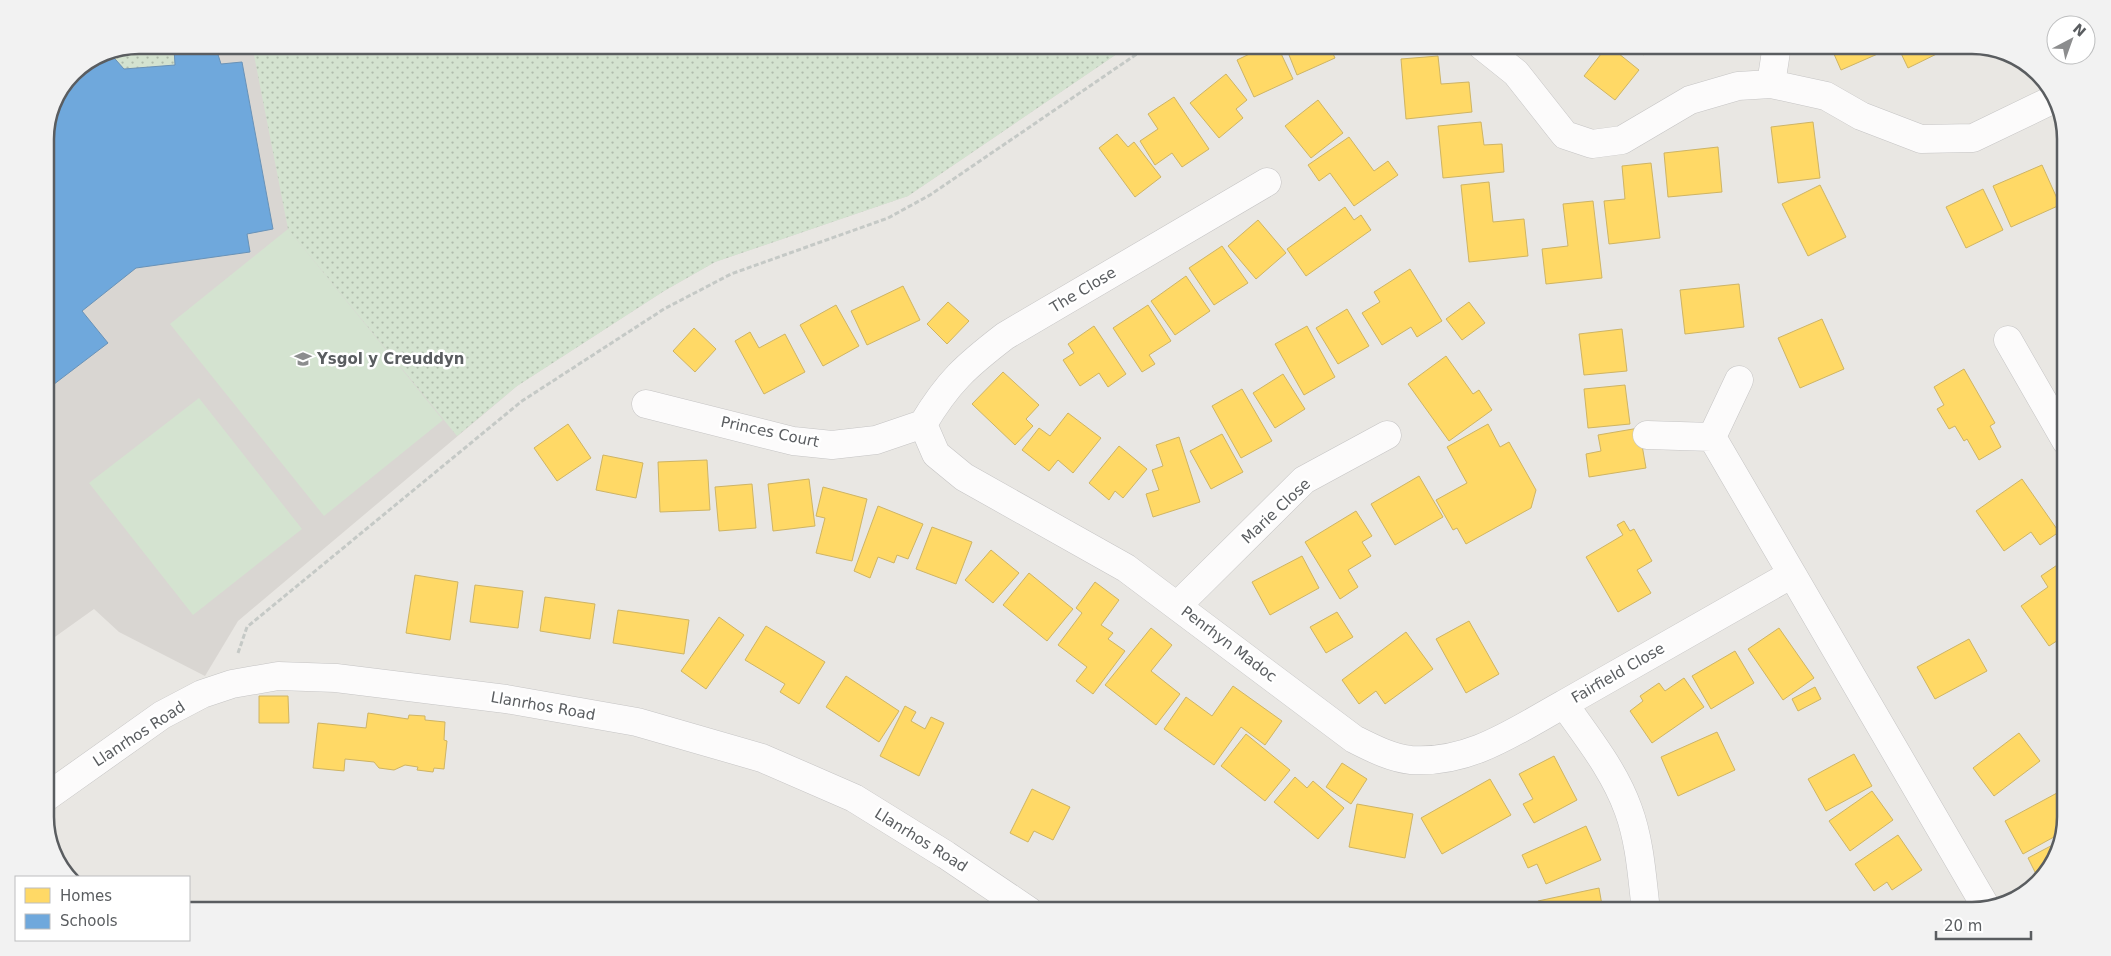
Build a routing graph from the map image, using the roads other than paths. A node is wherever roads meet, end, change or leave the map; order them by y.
1 (1492, 54) edge
2 (1776, 54) edge
3 (1771, 84) junction
4 (2048, 102) edge
5 (1267, 182) dead end
6 (2008, 340) dead end
7 (1739, 380) dead end
8 (646, 404) dead end
9 (922, 424) junction
10 (2057, 424) edge
11 (1387, 435) dead end
12 (1647, 435) dead end
13 (1712, 437) junction
14 (1792, 574) junction
15 (1178, 605) junction
16 (1564, 704) junction
17 (54, 792) edge
18 (1983, 901) edge
19 (1016, 902) edge
20 (1645, 902) edge

1 - 3 street
2 - 3 street
3 - 4 street
5 - 9 street, The Close
6 - 10 street
7 - 13 street
8 - 9 street, Princes Court
9 - 15 street, Penrhyn Madoc
11 - 15 street, Marie Close
12 - 13 street
13 - 14 street
14 - 16 street, Fairfield Close
14 - 18 street
15 - 16 street, Penrhyn Madoc
16 - 20 street, Fairfield Close
17 - 19 street, Llanrhos Road

